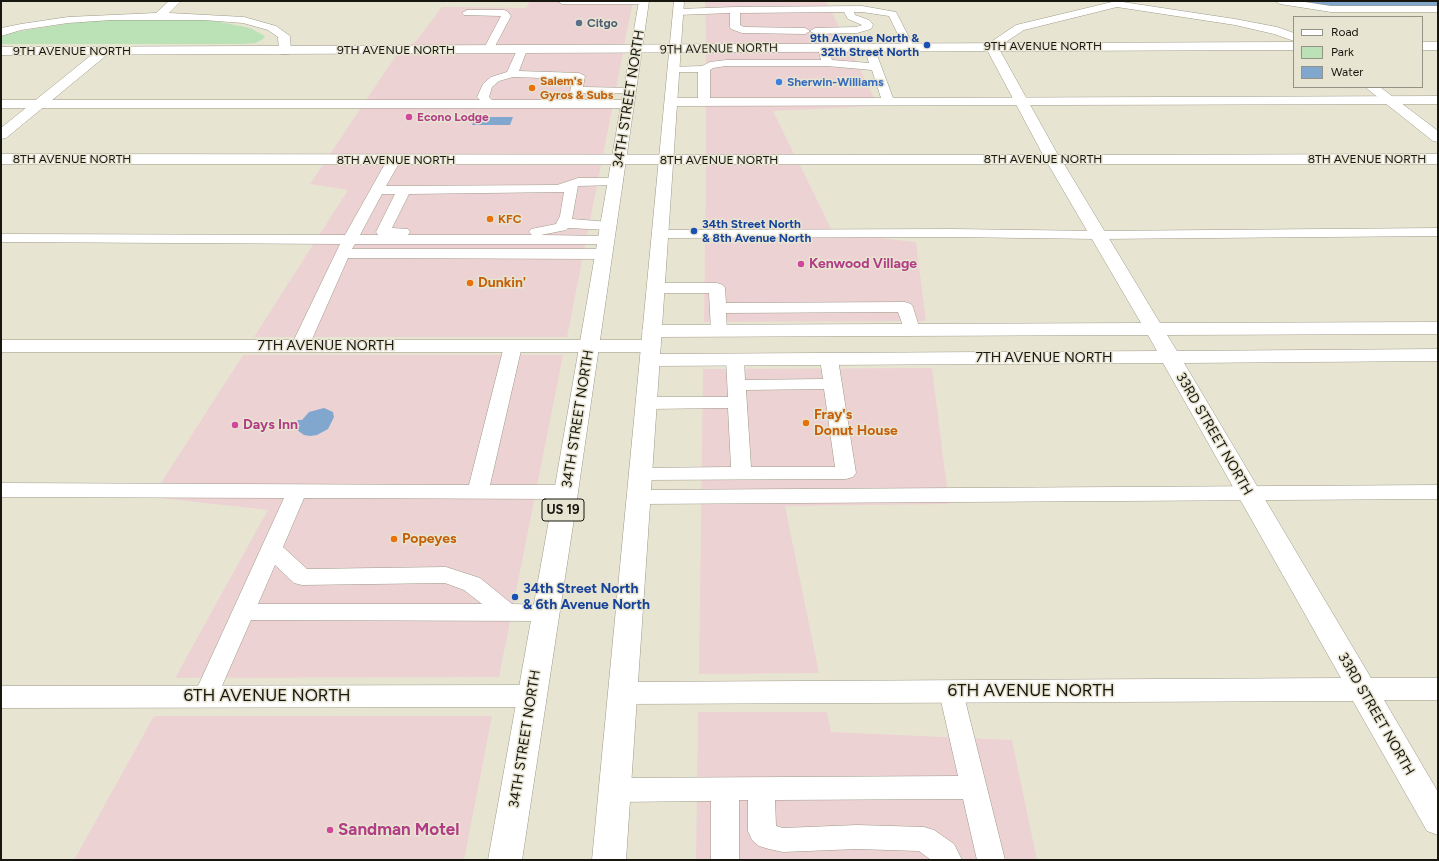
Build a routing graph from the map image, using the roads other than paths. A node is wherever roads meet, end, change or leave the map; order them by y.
1 (176, 1) edge
2 (562, 1) edge
3 (644, 1) edge
4 (1280, 1) edge
5 (1115, 2) edge
6 (678, 7) edge
7 (848, 9) junction
8 (1438, 9) edge
9 (735, 10) junction
10 (468, 13) dead end
11 (158, 16) junction
12 (1, 32) edge
13 (1293, 37) edge
14 (991, 46) junction
15 (1293, 46) edge
16 (1423, 46) edge
17 (1438, 46) edge
18 (869, 47) junction
19 (908, 47) junction
20 (726, 48) junction
21 (823, 48) junction
22 (636, 49) junction
23 (676, 49) junction
24 (488, 50) junction
25 (522, 50) junction
26 (1, 51) edge
27 (104, 51) junction
28 (285, 51) junction
29 (726, 63) junction
30 (827, 63) junction
31 (876, 67) junction
32 (674, 69) junction
33 (704, 69) junction
34 (512, 74) junction
35 (1373, 88) edge
36 (576, 90) junction
37 (629, 97) junction
38 (1389, 100) junction
39 (1438, 100) edge
40 (888, 101) junction
41 (1021, 101) junction
42 (671, 102) junction
43 (704, 102) junction
44 (1, 104) edge
45 (39, 104) junction
46 (489, 104) junction
47 (573, 104) junction
48 (1, 135) edge
49 (1438, 138) edge
50 (1, 159) edge
51 (1053, 159) junction
52 (1438, 159) edge
53 (394, 160) junction
54 (666, 160) junction
55 (618, 171) junction
56 (572, 184) junction
57 (376, 190) junction
58 (404, 190) junction
59 (564, 223) junction
60 (1438, 232) edge
61 (660, 234) junction
62 (1098, 235) junction
63 (438, 236) junction
64 (539, 236) junction
65 (1, 238) edge
66 (349, 239) junction
67 (606, 240) junction
68 (342, 253) junction
69 (656, 288) junction
70 (718, 308) junction
71 (1438, 328) edge
72 (1154, 329) junction
73 (912, 330) junction
74 (719, 331) junction
75 (651, 345) junction
76 (1, 346) edge
77 (300, 346) junction
78 (513, 346) junction
79 (589, 346) junction
80 (1438, 355) edge
81 (1170, 358) junction
82 (735, 359) junction
83 (829, 359) junction
84 (832, 384) junction
85 (737, 393) junction
86 (646, 403) junction
87 (741, 473) junction
88 (640, 485) junction
89 (1, 490) edge
90 (297, 491) junction
91 (478, 491) junction
92 (566, 492) junction
93 (1248, 492) junction
94 (1438, 492) edge
95 (271, 549) junction
96 (243, 612) junction
97 (506, 612) junction
98 (546, 613) junction
99 (1438, 689) edge
100 (1362, 690) junction
101 (951, 692) junction
102 (623, 693) junction
103 (532, 696) junction
104 (1, 697) edge
105 (205, 697) junction
106 (974, 787) junction
107 (760, 789) junction
108 (615, 790) junction
109 (725, 790) junction
110 (1438, 821) edge
111 (505, 860) edge
112 (609, 860) edge
113 (725, 860) edge
114 (948, 860) edge
115 (991, 860) edge

1 - 11 main road
2 - 3 lane
3 - 22 main road, 34TH STREET NORTH / US 19
4 - 8 lane
5 - 13 main road
5 - 14 main road
6 - 9 lane
6 - 23 main road
7 - 9 lane
7 - 9 lane
7 - 19 lane
10 - 24 lane
11 - 12 main road
11 - 28 main road
14 - 15 main road, 9TH AVENUE NORTH
14 - 19 main road, 9TH AVENUE NORTH
14 - 41 main road, 33RD STREET NORTH
16 - 17 main road
18 - 19 main road, 9TH AVENUE NORTH
18 - 21 main road, 9TH AVENUE NORTH
18 - 31 lane
20 - 21 main road, 9TH AVENUE NORTH
20 - 23 main road, 9TH AVENUE NORTH
20 - 29 lane
21 - 30 lane
22 - 23 main road, 9TH AVENUE NORTH
22 - 25 main road, 9TH AVENUE NORTH
22 - 37 main road, 34TH STREET NORTH / US 19
23 - 32 main road
24 - 25 main road, 9TH AVENUE NORTH
24 - 28 main road, 9TH AVENUE NORTH
25 - 34 lane
26 - 27 main road, 9TH AVENUE NORTH
27 - 28 main road, 9TH AVENUE NORTH
27 - 45 main road
29 - 30 lane
29 - 33 lane
30 - 31 lane
31 - 40 lane
32 - 33 lane
32 - 42 main road
33 - 43 lane
34 - 36 lane
34 - 46 lane
35 - 38 main road
36 - 37 lane
36 - 47 lane
37 - 47 lane
37 - 55 main road, 34TH STREET NORTH / US 19
38 - 39 lane
38 - 41 lane
38 - 49 main road
40 - 41 lane
40 - 43 lane
41 - 51 main road, 33RD STREET NORTH
42 - 43 lane
42 - 54 main road
44 - 45 lane
45 - 46 lane
45 - 48 main road
46 - 47 lane
50 - 53 main road, 8TH AVENUE NORTH
51 - 52 main road, 8TH AVENUE NORTH
51 - 54 main road, 8TH AVENUE NORTH
51 - 62 main road, 33RD STREET NORTH
53 - 55 main road, 8TH AVENUE NORTH
53 - 57 lane
54 - 55 main road, 8TH AVENUE NORTH
54 - 61 main road
55 - 56 lane
55 - 67 main road, 34TH STREET NORTH / US 19
56 - 58 lane
56 - 59 lane
57 - 58 lane
57 - 66 lane
58 - 63 lane
59 - 64 lane
59 - 67 lane
60 - 62 lane
61 - 62 lane
61 - 69 main road
62 - 72 main road, 33RD STREET NORTH
63 - 64 lane
63 - 66 lane
64 - 67 lane
65 - 66 lane
66 - 68 lane
67 - 68 lane
67 - 79 main road, 34TH STREET NORTH / US 19
68 - 77 lane
69 - 70 lane
69 - 75 main road
70 - 73 lane
70 - 74 lane
71 - 72 main road, 7TH AVENUE NORTH
72 - 73 main road, 7TH AVENUE NORTH
72 - 81 main road, 33RD STREET NORTH
73 - 74 main road, 7TH AVENUE NORTH
74 - 75 main road, 7TH AVENUE NORTH
75 - 79 main road, 7TH AVENUE NORTH
75 - 82 main road, 7TH AVENUE NORTH
75 - 86 main road
76 - 77 main road, 7TH AVENUE NORTH
77 - 78 main road, 7TH AVENUE NORTH
78 - 79 main road, 7TH AVENUE NORTH
78 - 91 lane
79 - 92 main road, 34TH STREET NORTH / US 19
80 - 81 main road, 7TH AVENUE NORTH
81 - 83 main road, 7TH AVENUE NORTH
81 - 93 main road, 33RD STREET NORTH
82 - 83 main road, 7TH AVENUE NORTH
82 - 85 lane
83 - 84 lane
84 - 85 lane
84 - 87 lane
85 - 86 lane
85 - 87 lane
86 - 88 main road
87 - 88 lane
88 - 93 lane
88 - 102 main road
89 - 90 lane
90 - 91 lane
90 - 95 lane
91 - 92 lane
92 - 98 main road, 34TH STREET NORTH / US 19
93 - 94 lane
93 - 100 main road, 33RD STREET NORTH
95 - 96 lane
95 - 97 lane
96 - 97 lane
96 - 105 lane
97 - 98 lane
98 - 103 main road, 34TH STREET NORTH / US 19
99 - 100 main road, 6TH AVENUE NORTH
100 - 101 main road, 6TH AVENUE NORTH
100 - 110 main road, 33RD STREET NORTH
101 - 102 main road, 6TH AVENUE NORTH
101 - 106 lane
102 - 108 main road
103 - 105 main road, 6TH AVENUE NORTH
103 - 111 main road, 34TH STREET NORTH / US 19
104 - 105 main road, 6TH AVENUE NORTH
106 - 107 lane
106 - 115 lane
107 - 109 lane
107 - 114 lane
108 - 109 lane
108 - 112 main road
109 - 113 lane

